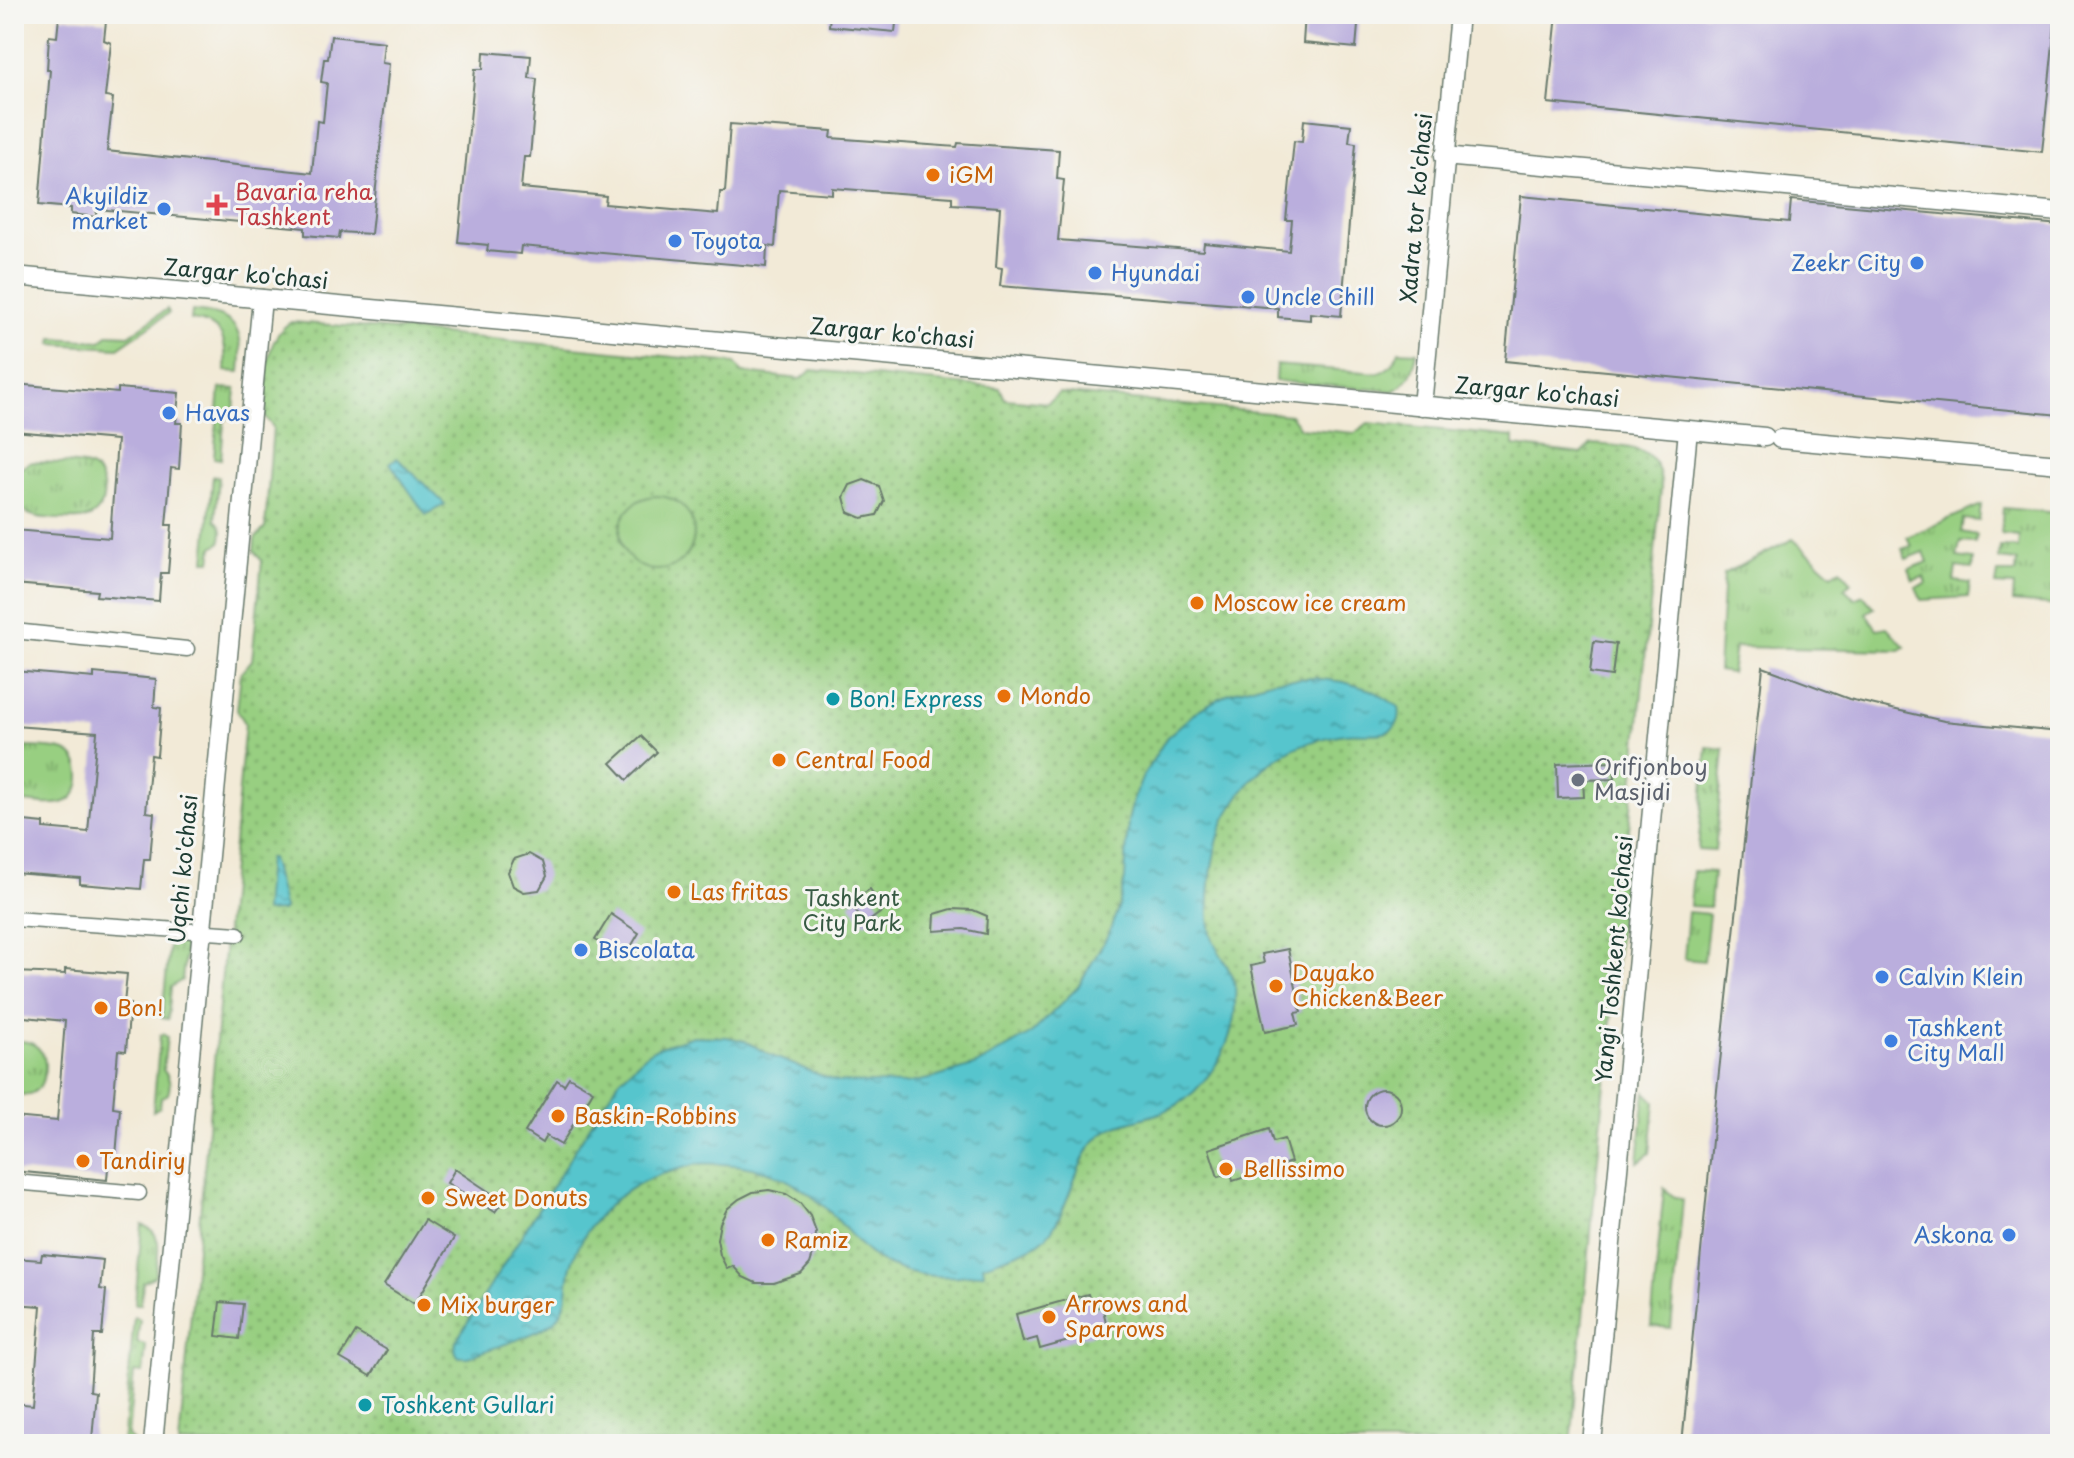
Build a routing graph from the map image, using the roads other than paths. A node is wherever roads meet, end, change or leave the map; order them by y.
1 (1459, 14) edge
2 (1444, 156) junction
3 (2060, 212) edge
4 (14, 276) edge
5 (262, 299) junction
6 (1422, 406) junction
7 (1688, 430) junction
8 (2060, 464) edge
9 (14, 631) edge
10 (187, 649) dead end
11 (14, 919) edge
12 (201, 931) junction
13 (238, 934) dead end
14 (14, 1182) edge
15 (139, 1193) dead end
16 (153, 1444) edge
17 (1592, 1444) edge

1 - 2 street, Xadra tor ko'chasi
2 - 3 street
2 - 6 street, Xadra tor ko'chasi
4 - 5 street, Zargar ko'chasi
5 - 6 street, Zargar ko'chasi
5 - 12 street, Uqchi ko'chasi
6 - 7 street, Zargar ko'chasi
7 - 8 street, Zargar ko'chasi
7 - 17 street, Yangi Toshkent ko'chasi
9 - 10 street
11 - 12 street
12 - 13 street
12 - 16 street, Uqchi ko'chasi
14 - 15 street

